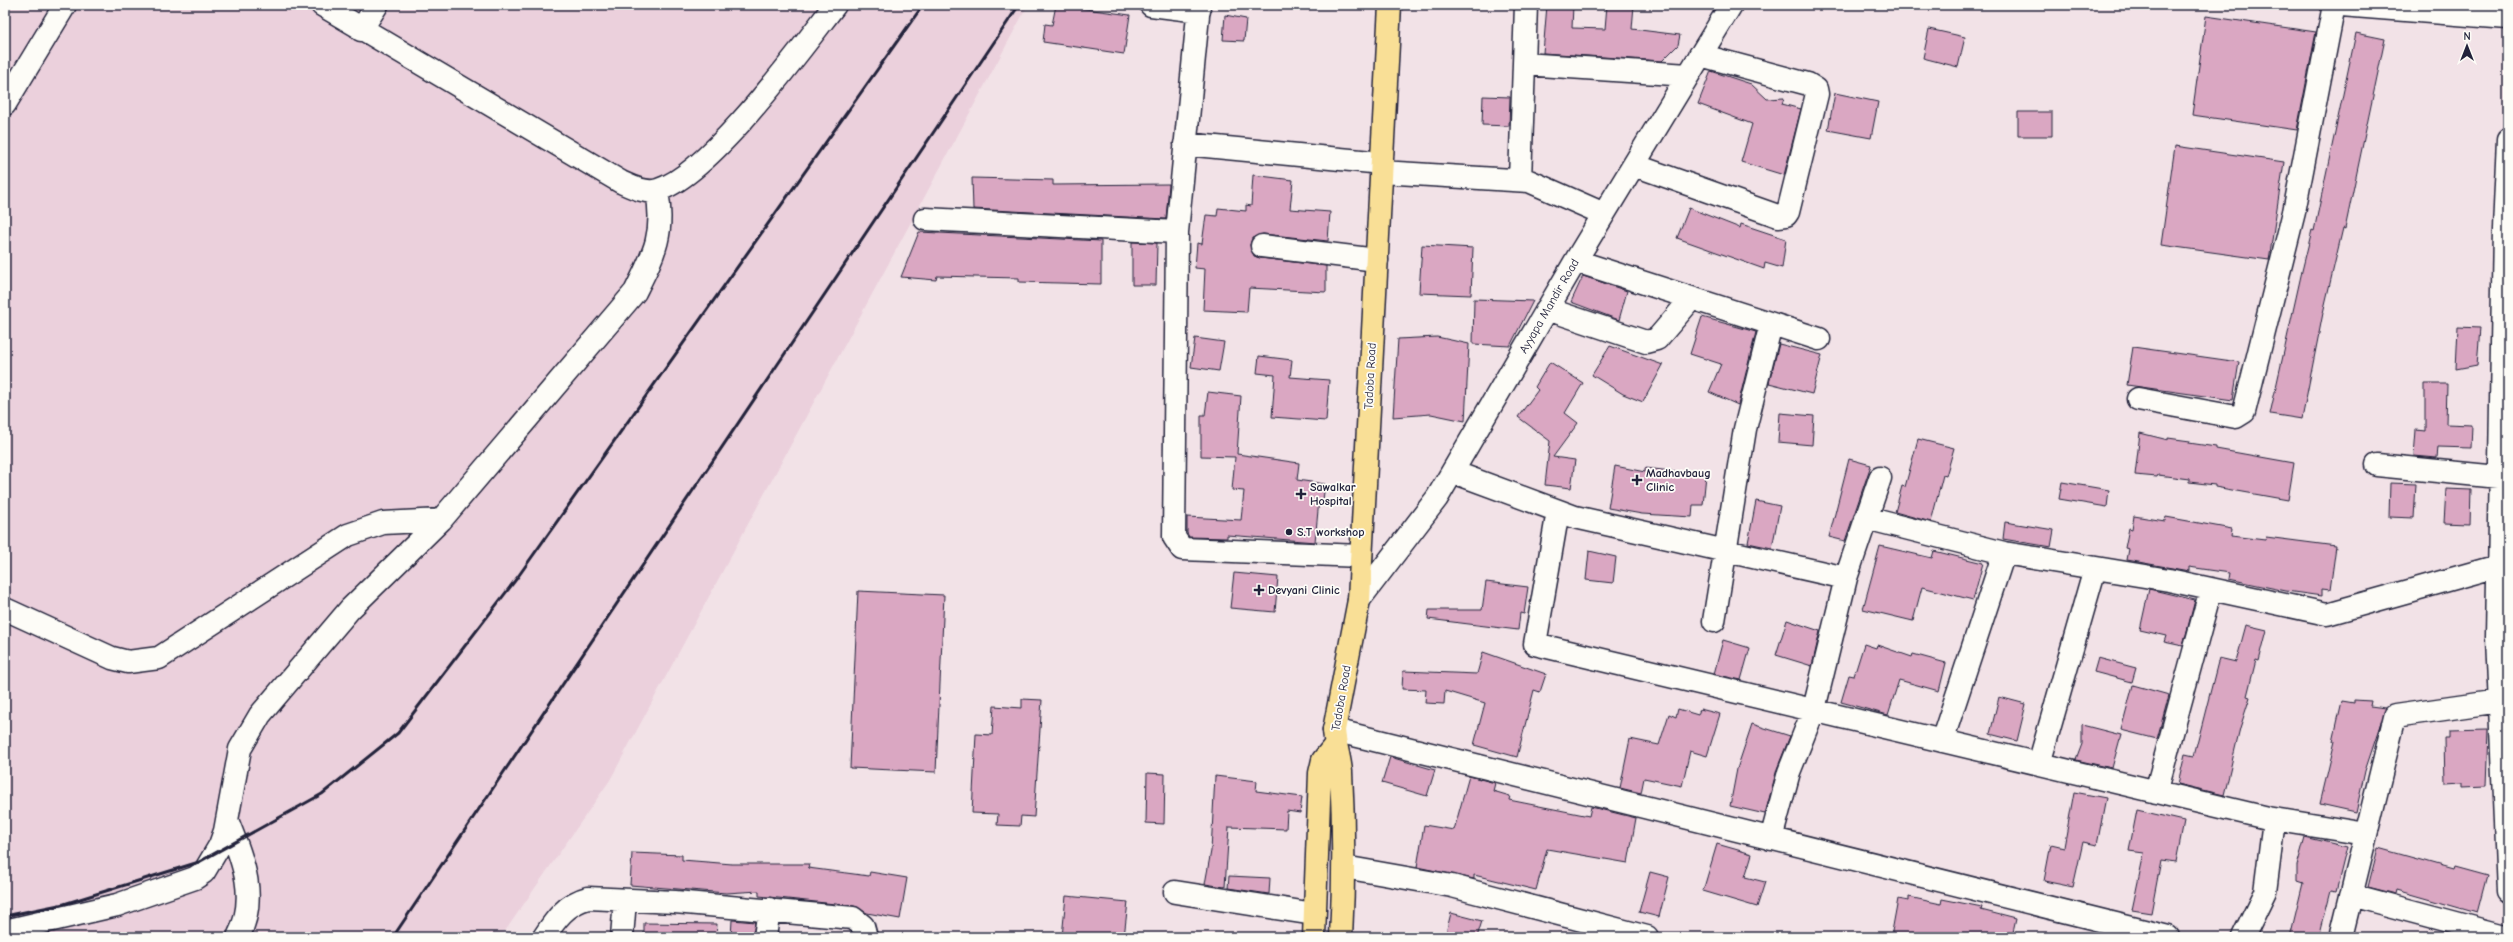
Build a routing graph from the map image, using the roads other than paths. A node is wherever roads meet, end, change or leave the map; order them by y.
1 (65, 5) edge
2 (322, 5) edge
3 (377, 5) edge
4 (835, 5) edge
5 (1151, 5) edge
6 (1390, 5) edge
7 (1526, 5) edge
8 (1731, 5) edge
9 (2334, 5) edge
10 (2341, 5) edge
11 (2398, 7) edge
12 (1199, 8) edge
13 (2508, 18) edge
14 (361, 30) junction
15 (1700, 55) junction
16 (1524, 64) junction
17 (1688, 75) junction
18 (5, 104) edge
19 (2508, 139) edge
20 (1184, 144) junction
21 (1634, 165) junction
22 (1382, 167) junction
23 (1520, 180) junction
24 (657, 191) junction
25 (1604, 214) junction
26 (925, 219) dead end
27 (2506, 229) edge
28 (1177, 232) junction
29 (1262, 246) dead end
30 (1377, 260) junction
31 (1576, 261) junction
32 (1692, 298) junction
33 (1547, 309) junction
34 (1771, 324) junction
35 (2505, 326) edge
36 (1819, 339) dead end
37 (2138, 400) dead end
38 (2504, 428) edge
39 (2377, 465) dead end
40 (1452, 472) junction
41 (1880, 478) dead end
42 (2504, 478) edge
43 (1558, 511) junction
44 (1866, 518) junction
45 (441, 520) junction
46 (1724, 551) junction
47 (2004, 553) junction
48 (1361, 556) junction
49 (2503, 566) edge
50 (2095, 568) junction
51 (1846, 578) junction
52 (2211, 589) junction
53 (1359, 600) junction
54 (5, 609) edge
55 (1714, 621) dead end
56 (2500, 700) junction
57 (1814, 709) junction
58 (1335, 737) junction
59 (1942, 742) junction
60 (2505, 759) edge
61 (2039, 764) junction
62 (2156, 792) junction
63 (227, 820) junction
64 (2274, 820) junction
65 (2366, 834) junction
66 (1771, 839) junction
67 (1344, 867) junction
68 (2508, 890) edge
69 (1174, 892) dead end
70 (2351, 896) junction
71 (625, 900) junction
72 (769, 909) junction
73 (1314, 914) junction
74 (5, 931) edge
75 (238, 937) edge
76 (544, 937) edge
77 (622, 937) edge
78 (765, 937) edge
79 (866, 937) edge
80 (1314, 937) edge
81 (1341, 937) edge
82 (1647, 937) edge
83 (2168, 937) edge
84 (2242, 937) edge
85 (2341, 937) edge
86 (2508, 937) edge

1 - 18 street
2 - 14 street
3 - 14 street
4 - 24 street
5 - 12 street
6 - 22 main road, Tadoba Road
7 - 16 street
8 - 15 street, Ayyapa Mandir Road
9 - 37 street
10 - 11 street
11 - 13 street
12 - 20 street
14 - 24 street
15 - 17 street, Ayyapa Mandir Road
15 - 21 street
16 - 17 street
16 - 23 street
17 - 21 street, Ayyapa Mandir Road
19 - 27 street
20 - 22 street
20 - 28 street
21 - 25 street, Ayyapa Mandir Road
22 - 23 street
22 - 30 main road, Tadoba Road
23 - 25 street
24 - 45 street
25 - 31 street, Ayyapa Mandir Road
26 - 28 street
27 - 35 street
28 - 48 street
29 - 30 street
30 - 48 main road, Tadoba Road
31 - 32 street
31 - 33 street, Ayyapa Mandir Road
32 - 33 street
32 - 34 street
33 - 40 street, Ayyapa Mandir Road
34 - 36 street
34 - 46 street
35 - 38 street
38 - 42 street
39 - 42 street
40 - 43 street
40 - 53 street, Ayyapa Mandir Road
41 - 44 street
42 - 49 street
43 - 46 street
43 - 57 street
44 - 47 street
44 - 51 street
45 - 54 street
45 - 63 street
46 - 51 street
46 - 55 street
47 - 50 street
47 - 59 street
48 - 53 main road, Tadoba Road
49 - 52 street
49 - 56 street
50 - 52 street
50 - 61 street
51 - 57 street
52 - 62 street
53 - 58 main road, Tadoba Road
56 - 60 street
56 - 65 street
57 - 59 street
57 - 66 street
58 - 66 street
58 - 67 main road, Tadoba Road
58 - 73 main road, Tadoba Road
59 - 61 street
60 - 68 street
61 - 62 street
62 - 64 street
63 - 74 street
63 - 75 street
64 - 65 street
64 - 84 street
65 - 70 street
66 - 83 street
67 - 81 main road, Tadoba Road
67 - 82 street
69 - 73 street
70 - 85 street
70 - 86 street
71 - 72 street
71 - 76 street
71 - 77 street
72 - 78 street
72 - 79 street
73 - 80 main road, Tadoba Road

